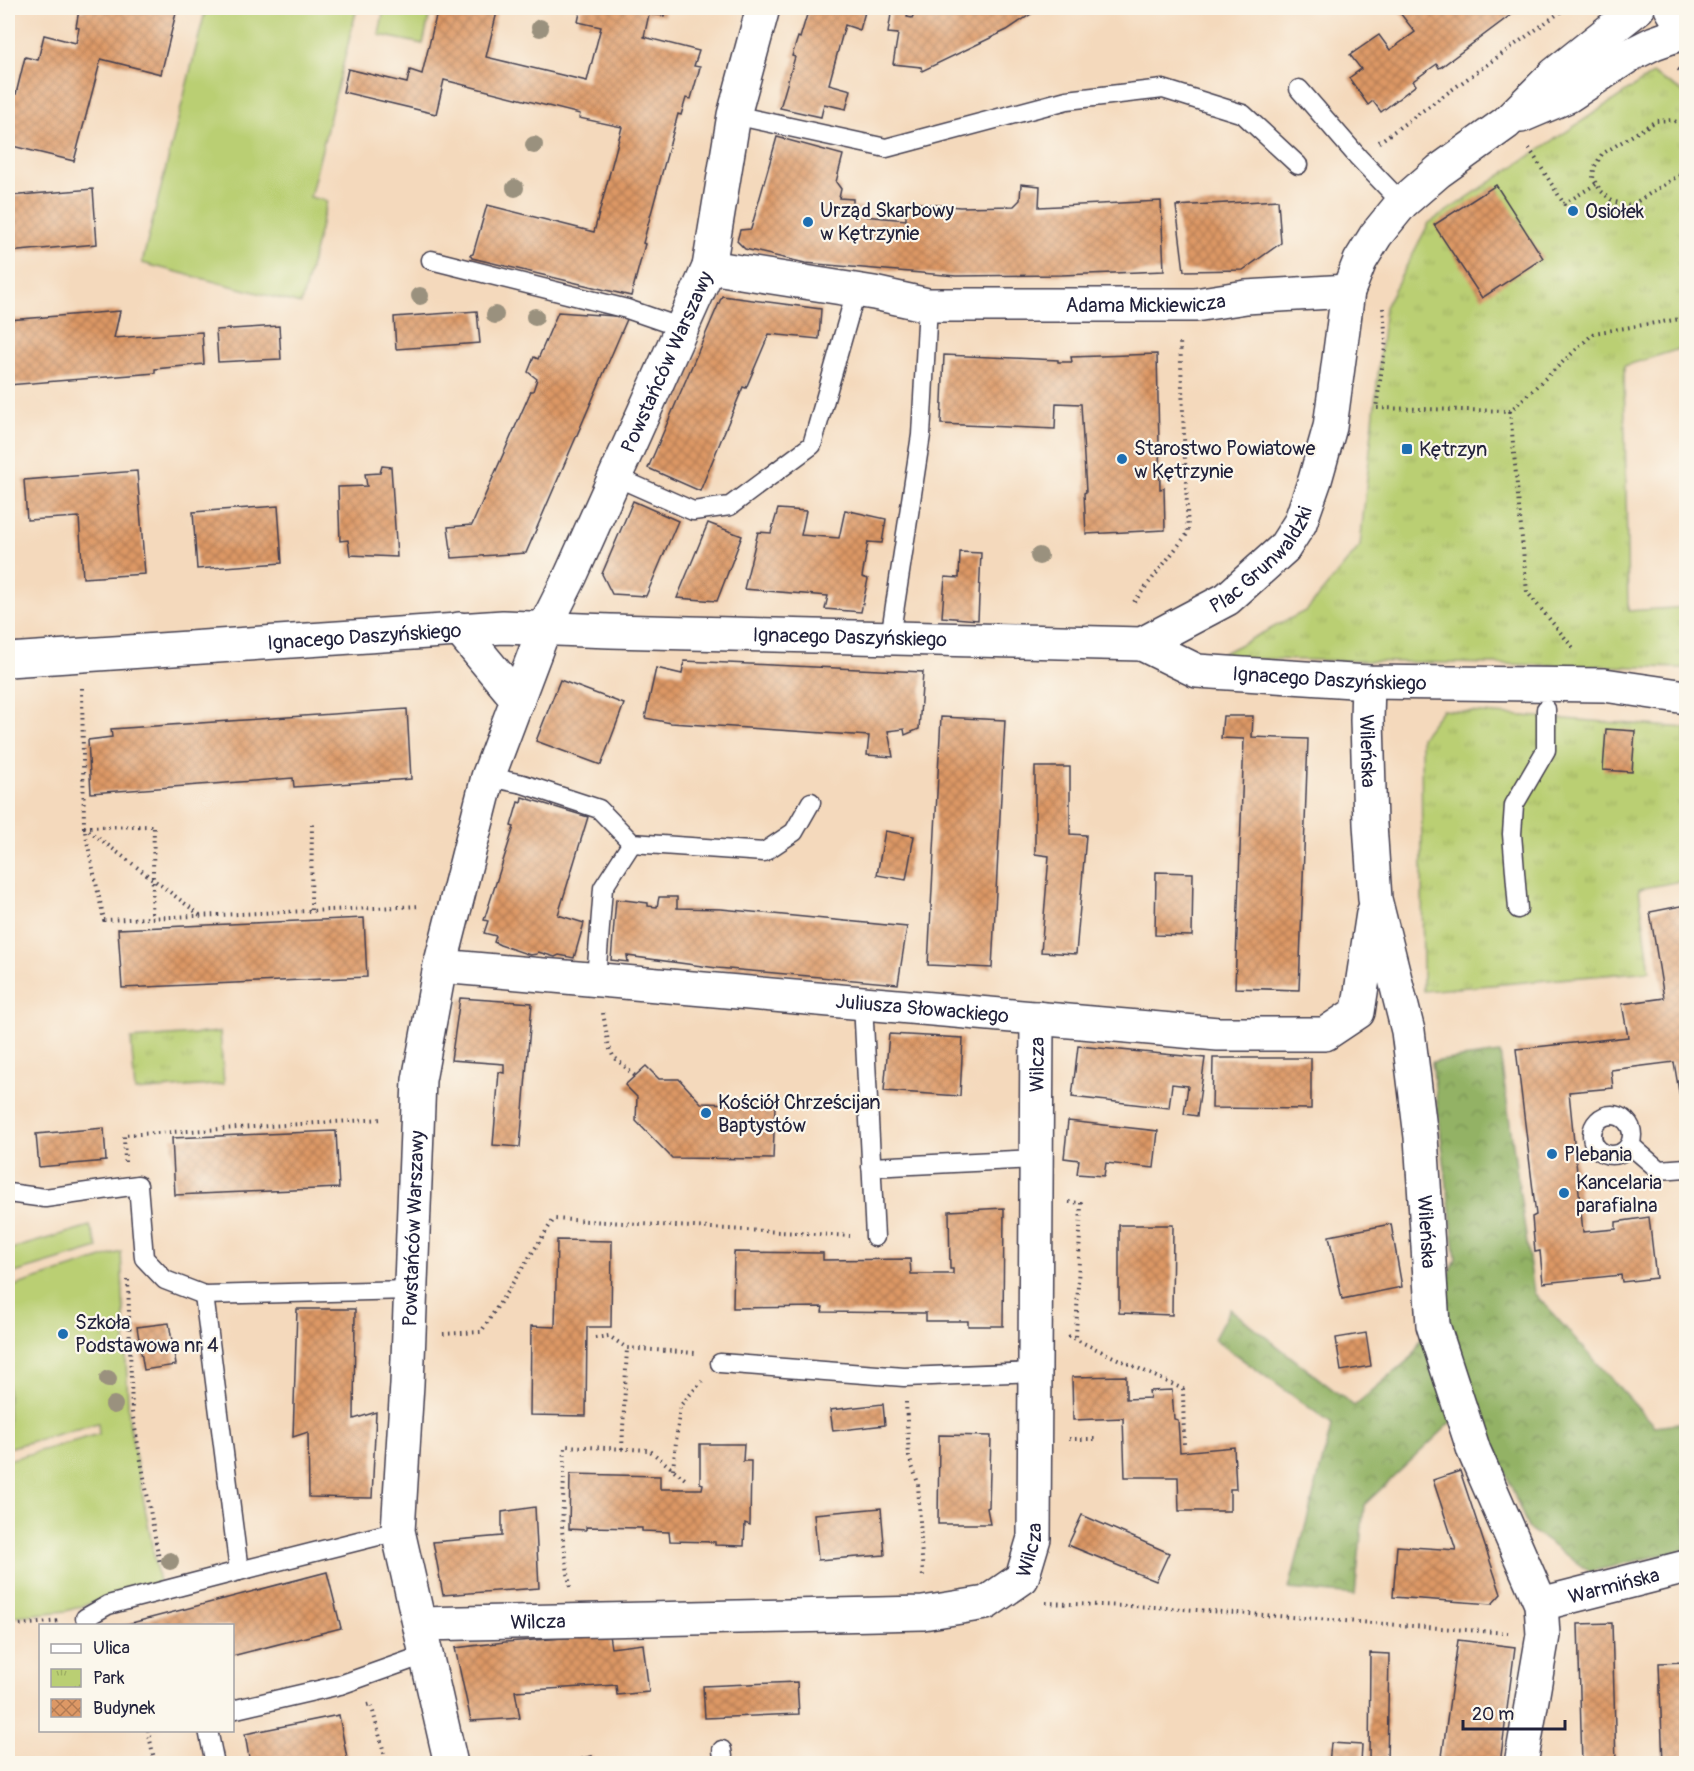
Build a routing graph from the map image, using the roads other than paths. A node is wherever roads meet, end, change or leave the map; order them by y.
1 (762, 8) edge
2 (1638, 8) edge
3 (1681, 24) edge
4 (1299, 89) dead end
5 (734, 115) junction
6 (1506, 123) junction
7 (1298, 165) dead end
8 (1402, 203) junction
9 (431, 260) dead end
10 (709, 267) junction
11 (856, 291) junction
12 (1348, 291) junction
13 (928, 305) junction
14 (682, 328) junction
15 (614, 476) junction
16 (459, 629) junction
17 (544, 629) junction
18 (890, 638) junction
19 (1142, 644) junction
20 (8, 660) edge
21 (1368, 682) junction
22 (1686, 697) edge
23 (518, 700) junction
24 (1546, 710) dead end
25 (488, 777) junction
26 (811, 802) dead end
27 (632, 843) junction
28 (1375, 899) junction
29 (1518, 909) dead end
30 (440, 966) junction
31 (599, 994) junction
32 (863, 1003) junction
33 (1036, 1018) junction
34 (1630, 1145) dead end
35 (1036, 1160) junction
36 (871, 1167) junction
37 (1686, 1168) edge
38 (8, 1193) edge
39 (875, 1237) road end
40 (411, 1290) junction
41 (204, 1295) junction
42 (720, 1364) road end
43 (1035, 1372) junction
44 (398, 1531) junction
45 (1686, 1567) edge
46 (239, 1571) junction
47 (85, 1618) road end
48 (1542, 1620) junction
49 (423, 1639) junction
50 (234, 1710) edge
51 (208, 1732) edge
52 (215, 1764) edge
53 (451, 1764) edge
54 (1521, 1764) edge

1 - 5 street, Powstańców Warszawy
2 - 6 street
3 - 6 street
4 - 8 lane
5 - 7 lane
5 - 10 street, Powstańców Warszawy
6 - 8 street
8 - 12 street
9 - 14 lane
10 - 11 street, Adama Mickiewicza
10 - 14 street, Powstańców Warszawy
11 - 13 street, Adama Mickiewicza
11 - 15 lane
12 - 13 street, Adama Mickiewicza
12 - 19 street, Plac Grunwaldzki
13 - 18 lane
14 - 15 street, Powstańców Warszawy
15 - 17 street, Powstańców Warszawy
16 - 17 street, Ignacego Daszyńskiego
16 - 20 street, Ignacego Daszyńskiego
16 - 23 street
17 - 18 street, Ignacego Daszyńskiego
17 - 23 street, Powstańców Warszawy
18 - 19 street, Ignacego Daszyńskiego
19 - 21 street, Ignacego Daszyńskiego
21 - 22 street, Ignacego Daszyńskiego
21 - 28 street, Wileńska
23 - 25 street, Powstańców Warszawy
24 - 29 lane
25 - 27 lane
25 - 30 street, Powstańców Warszawy
26 - 27 lane
27 - 31 lane
28 - 33 street, Juliusza Słowackiego
28 - 48 street, Wileńska
30 - 31 street, Juliusza Słowackiego
30 - 40 street, Powstańców Warszawy
31 - 32 street, Juliusza Słowackiego
32 - 33 street, Juliusza Słowackiego
32 - 36 lane
33 - 35 street, Wilcza
34 - 37 lane
35 - 36 lane
35 - 43 street, Wilcza
36 - 39 lane
38 - 41 lane
40 - 41 lane
40 - 44 street, Powstańców Warszawy
41 - 46 lane
42 - 43 lane
43 - 49 street, Wilcza
44 - 46 lane
44 - 49 street, Powstańców Warszawy
45 - 48 street, Warmińska
46 - 47 lane
48 - 54 street
49 - 50 lane
49 - 53 street, Powstańców Warszawy
51 - 52 lane

